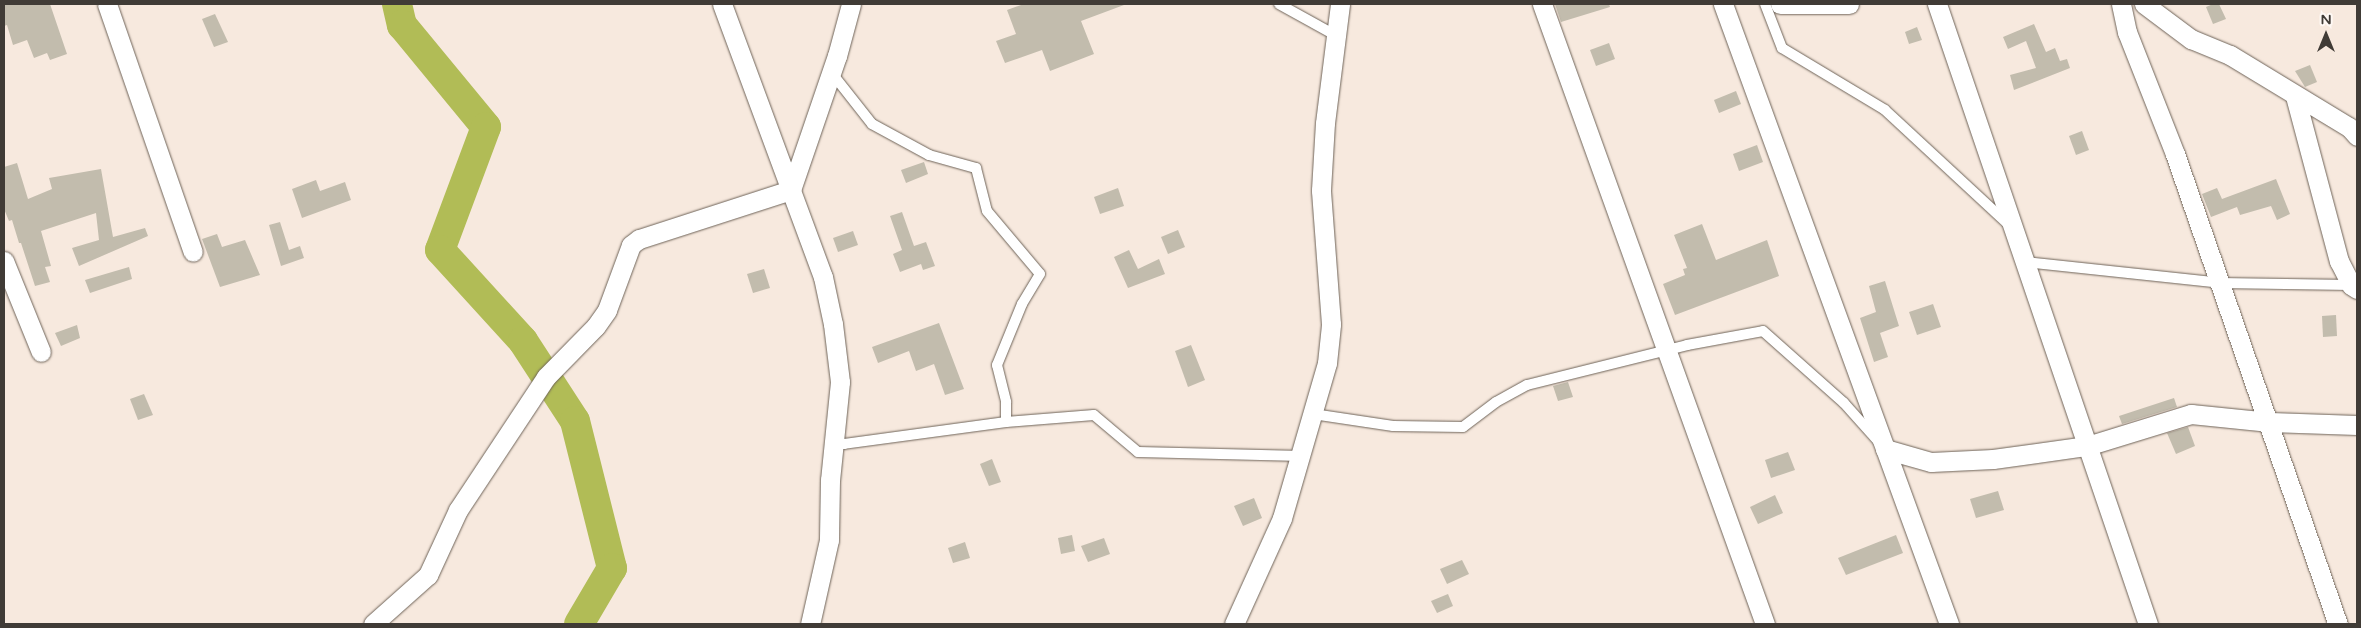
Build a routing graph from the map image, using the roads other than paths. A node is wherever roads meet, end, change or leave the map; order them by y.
1 (108, 4) edge
2 (722, 4) edge
3 (851, 4) edge
4 (1279, 4) edge
5 (1340, 4) edge
6 (1542, 4) edge
7 (1723, 4) edge
8 (1765, 4) edge
9 (1780, 4) edge
10 (1849, 4) edge
11 (1937, 4) edge
12 (2121, 4) edge
13 (2144, 4) edge
14 (1338, 37) junction
15 (832, 72) junction
16 (2295, 96) junction
17 (2357, 136) edge
18 (791, 190) junction
19 (2014, 230) junction
20 (193, 252) dead end
21 (4, 261) edge
22 (2025, 262) junction
23 (2220, 283) junction
24 (2354, 287) edge
25 (1667, 350) junction
26 (41, 352) dead end
27 (1313, 414) junction
28 (1006, 422) junction
29 (2270, 422) junction
30 (2357, 425) edge
31 (834, 442) junction
32 (2087, 446) junction
33 (1885, 450) junction
34 (1302, 456) junction
35 (373, 624) edge
36 (810, 624) edge
37 (1234, 624) edge
38 (1765, 624) edge
39 (1949, 624) edge
40 (2148, 624) edge
41 (2338, 624) edge

1 - 20 street
2 - 18 street
3 - 15 street
4 - 14 lane
5 - 14 street
6 - 25 street
7 - 33 street
8 - 19 lane
9 - 10 street
11 - 19 street
12 - 23 street
13 - 16 street
14 - 27 street
15 - 18 street
15 - 28 lane
16 - 17 street
16 - 24 street
18 - 31 street
18 - 35 street
19 - 22 street
21 - 26 street
22 - 23 lane
22 - 32 street
23 - 24 lane
23 - 29 street
25 - 27 lane
25 - 33 lane
25 - 38 street
27 - 34 street
28 - 31 lane
28 - 34 lane
29 - 30 street
29 - 32 street
29 - 41 street
31 - 36 street
32 - 33 street
32 - 40 street
33 - 39 street
34 - 37 street

